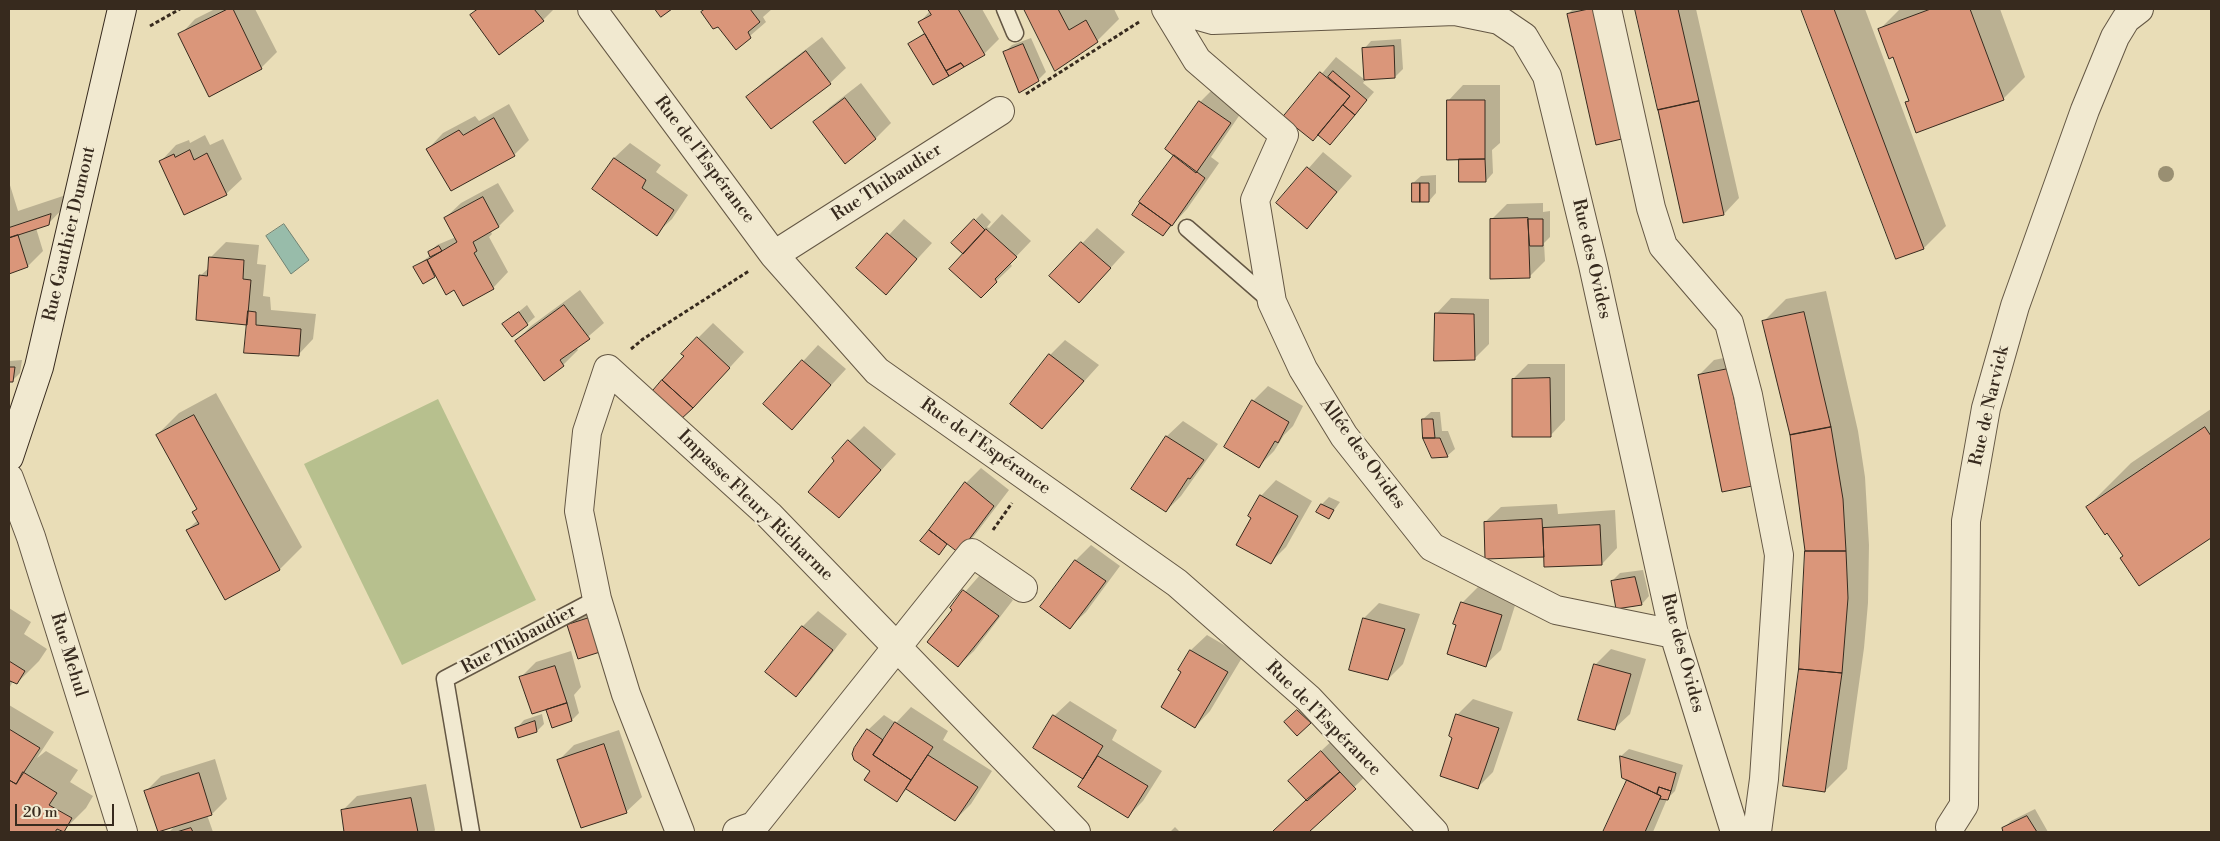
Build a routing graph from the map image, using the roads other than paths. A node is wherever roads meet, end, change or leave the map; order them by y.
1 (122, 9) edge
2 (592, 9) edge
3 (1005, 9) edge
4 (1174, 9) edge
5 (1607, 9) edge
6 (2139, 9) edge
7 (1155, 14) edge
8 (1015, 33) dead end
9 (1000, 111) dead end
10 (1187, 228) dead end
11 (774, 255) junction
12 (1272, 302) junction
13 (608, 369) joint
14 (9, 457) edge
15 (9, 478) edge
16 (1023, 588) dead end
17 (597, 599) junction
18 (1674, 634) junction
19 (897, 647) junction
20 (1948, 830) edge
21 (123, 832) edge
22 (471, 832) edge
23 (680, 832) edge
24 (737, 832) edge
25 (1076, 832) edge
26 (1434, 832) edge
27 (1735, 832) edge
28 (1757, 832) edge

1 - 14 street, Rue Gauthier Dumont
2 - 11 street, Rue de l’Espérance
3 - 8 lane
4 - 18 street, Rue des Ovides
5 - 28 street
6 - 20 street, Rue de Narvick
7 - 12 street, Allée des Ovides
9 - 11 street, Rue Thibaudier
10 - 12 lane
11 - 26 street, Rue de l’Espérance
12 - 18 street, Allée des Ovides
13 - 17 street, Rue Thibaudier
13 - 19 street, Impasse Fleury Richarme
15 - 21 street, Rue Mehul
16 - 19 street
17 - 22 lane, Rue Thibaudier
17 - 23 street, Rue Thibaudier
18 - 27 street, Rue des Ovides
19 - 24 street
19 - 25 street, Impasse Fleury Richarme

